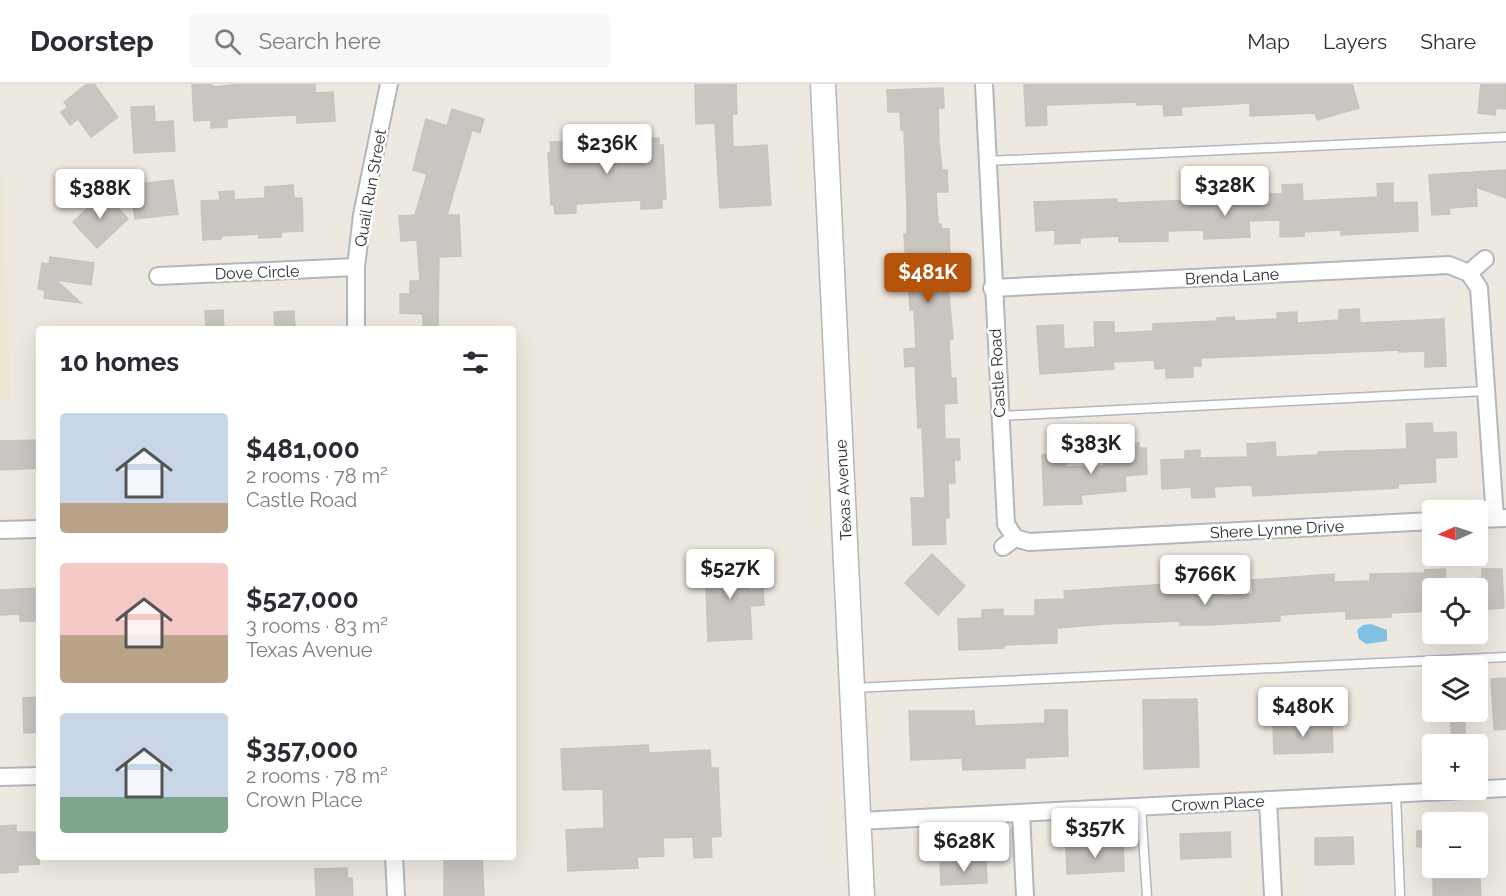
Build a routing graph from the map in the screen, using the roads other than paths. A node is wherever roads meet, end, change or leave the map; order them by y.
1 (389, 84) edge
2 (823, 84) edge
3 (984, 84) edge
4 (1506, 136) edge
5 (987, 161) junction
6 (1485, 259) dead end
7 (356, 267) junction
8 (1469, 273) junction
9 (158, 276) dead end
10 (992, 288) junction
11 (356, 326) edge
12 (1486, 392) junction
13 (1000, 416) junction
14 (1501, 518) edge
15 (1422, 522) edge
16 (36, 529) edge
17 (0, 530) edge
18 (1009, 542) joint
19 (1506, 657) edge
20 (852, 688) junction
21 (36, 776) edge
22 (0, 777) edge
23 (1506, 788) edge
24 (1396, 793) junction
25 (1268, 800) junction
26 (1141, 807) junction
27 (1021, 813) junction
28 (859, 821) junction
29 (394, 860) edge
30 (396, 896) edge
31 (862, 896) edge
32 (1025, 896) edge
33 (1147, 896) edge
34 (1273, 896) edge
35 (1400, 896) edge

1 - 7 street, Quail Run Street
2 - 20 street, Texas Avenue
3 - 5 street, Castle Road
4 - 5 lane
5 - 10 street, Castle Road
6 - 8 street
7 - 9 street, Dove Circle
7 - 11 street, Quail Run Street
8 - 10 street, Brenda Lane
8 - 12 street
10 - 13 street, Castle Road
12 - 13 lane
12 - 14 street
13 - 18 street, Castle Road
15 - 18 street, Shere Lynne Drive
16 - 17 street
19 - 20 lane
20 - 28 street, Texas Avenue
21 - 22 street
23 - 24 street, Crown Place
24 - 25 street, Crown Place
24 - 35 lane
25 - 26 street, Crown Place
25 - 34 street
26 - 27 street, Crown Place
26 - 33 lane
27 - 28 street, Crown Place
27 - 32 street
28 - 31 street, Texas Avenue
29 - 30 street

